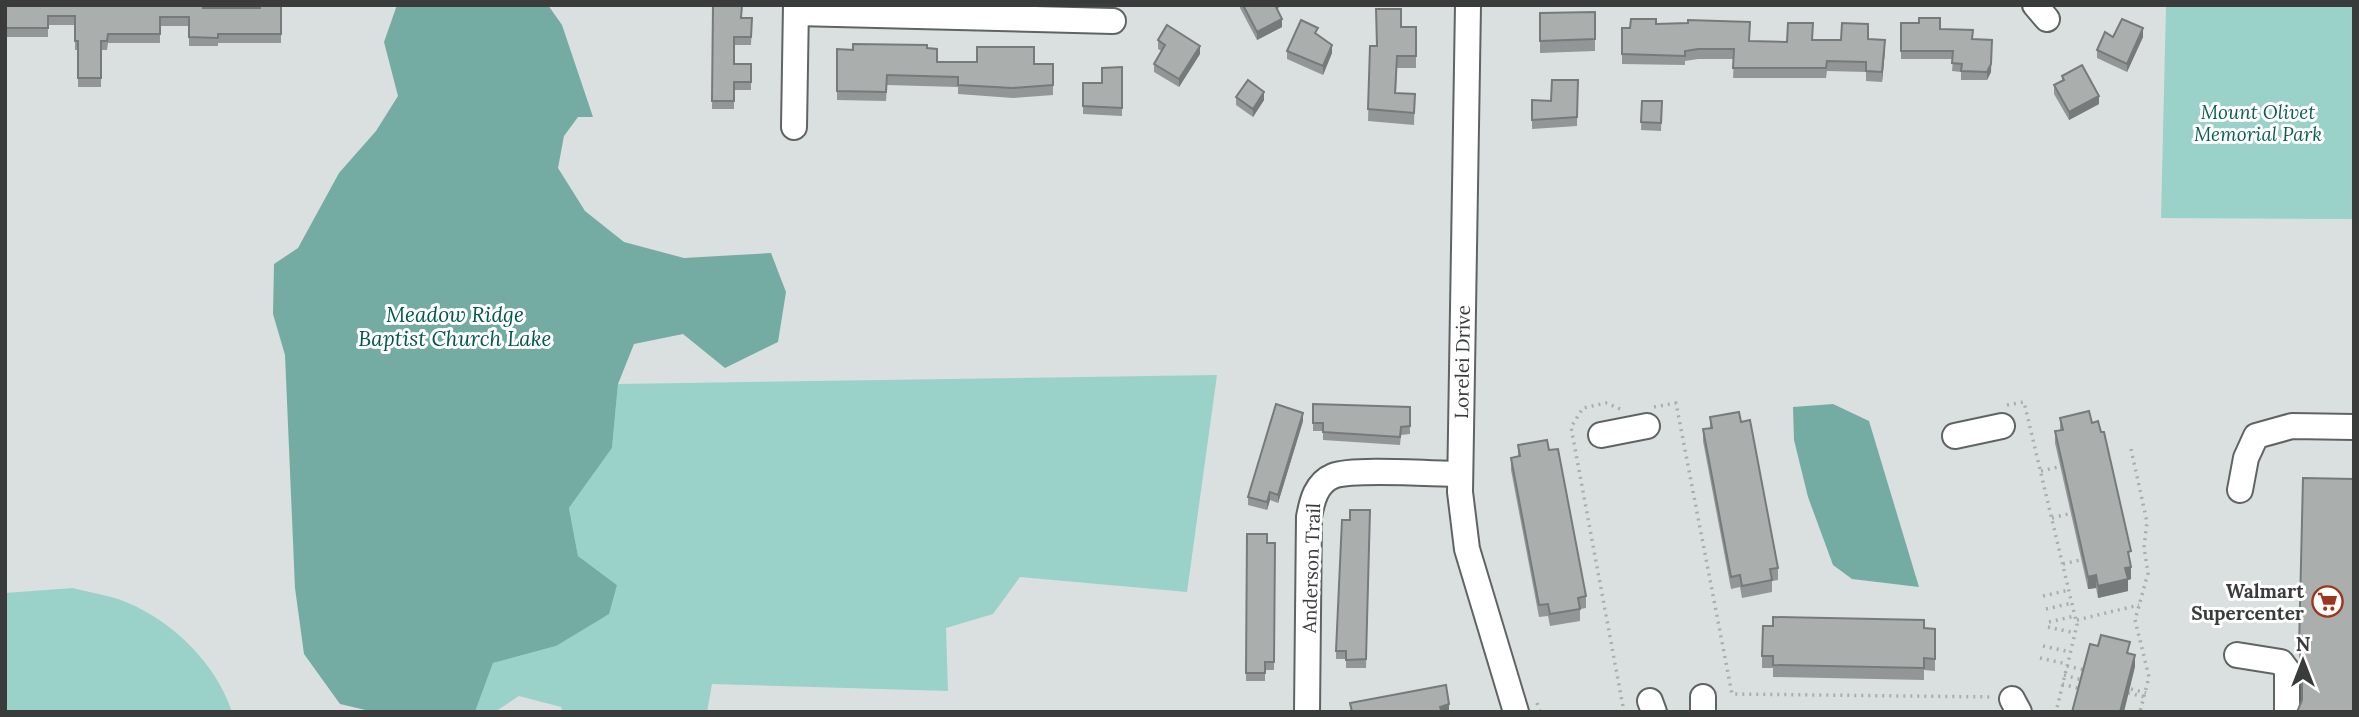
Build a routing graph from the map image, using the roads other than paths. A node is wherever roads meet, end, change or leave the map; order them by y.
1 (1468, 5) edge
2 (796, 9) edge
3 (1112, 21) dead end
4 (794, 127) dead end
5 (1642, 416) road end
6 (2001, 416) road end
7 (2354, 428) edge
8 (1601, 435) dead end
9 (1955, 436) dead end
10 (1460, 474) junction
11 (2240, 490) dead end
12 (2237, 655) dead end
13 (1307, 712) edge
14 (1516, 712) edge
15 (2287, 712) edge

1 - 10 street, Lorelei Drive
2 - 3 street
2 - 4 street
5 - 8 street
6 - 9 street
7 - 11 street
10 - 13 street, Anderson Trail
10 - 14 street, Lorelei Drive
12 - 15 street

